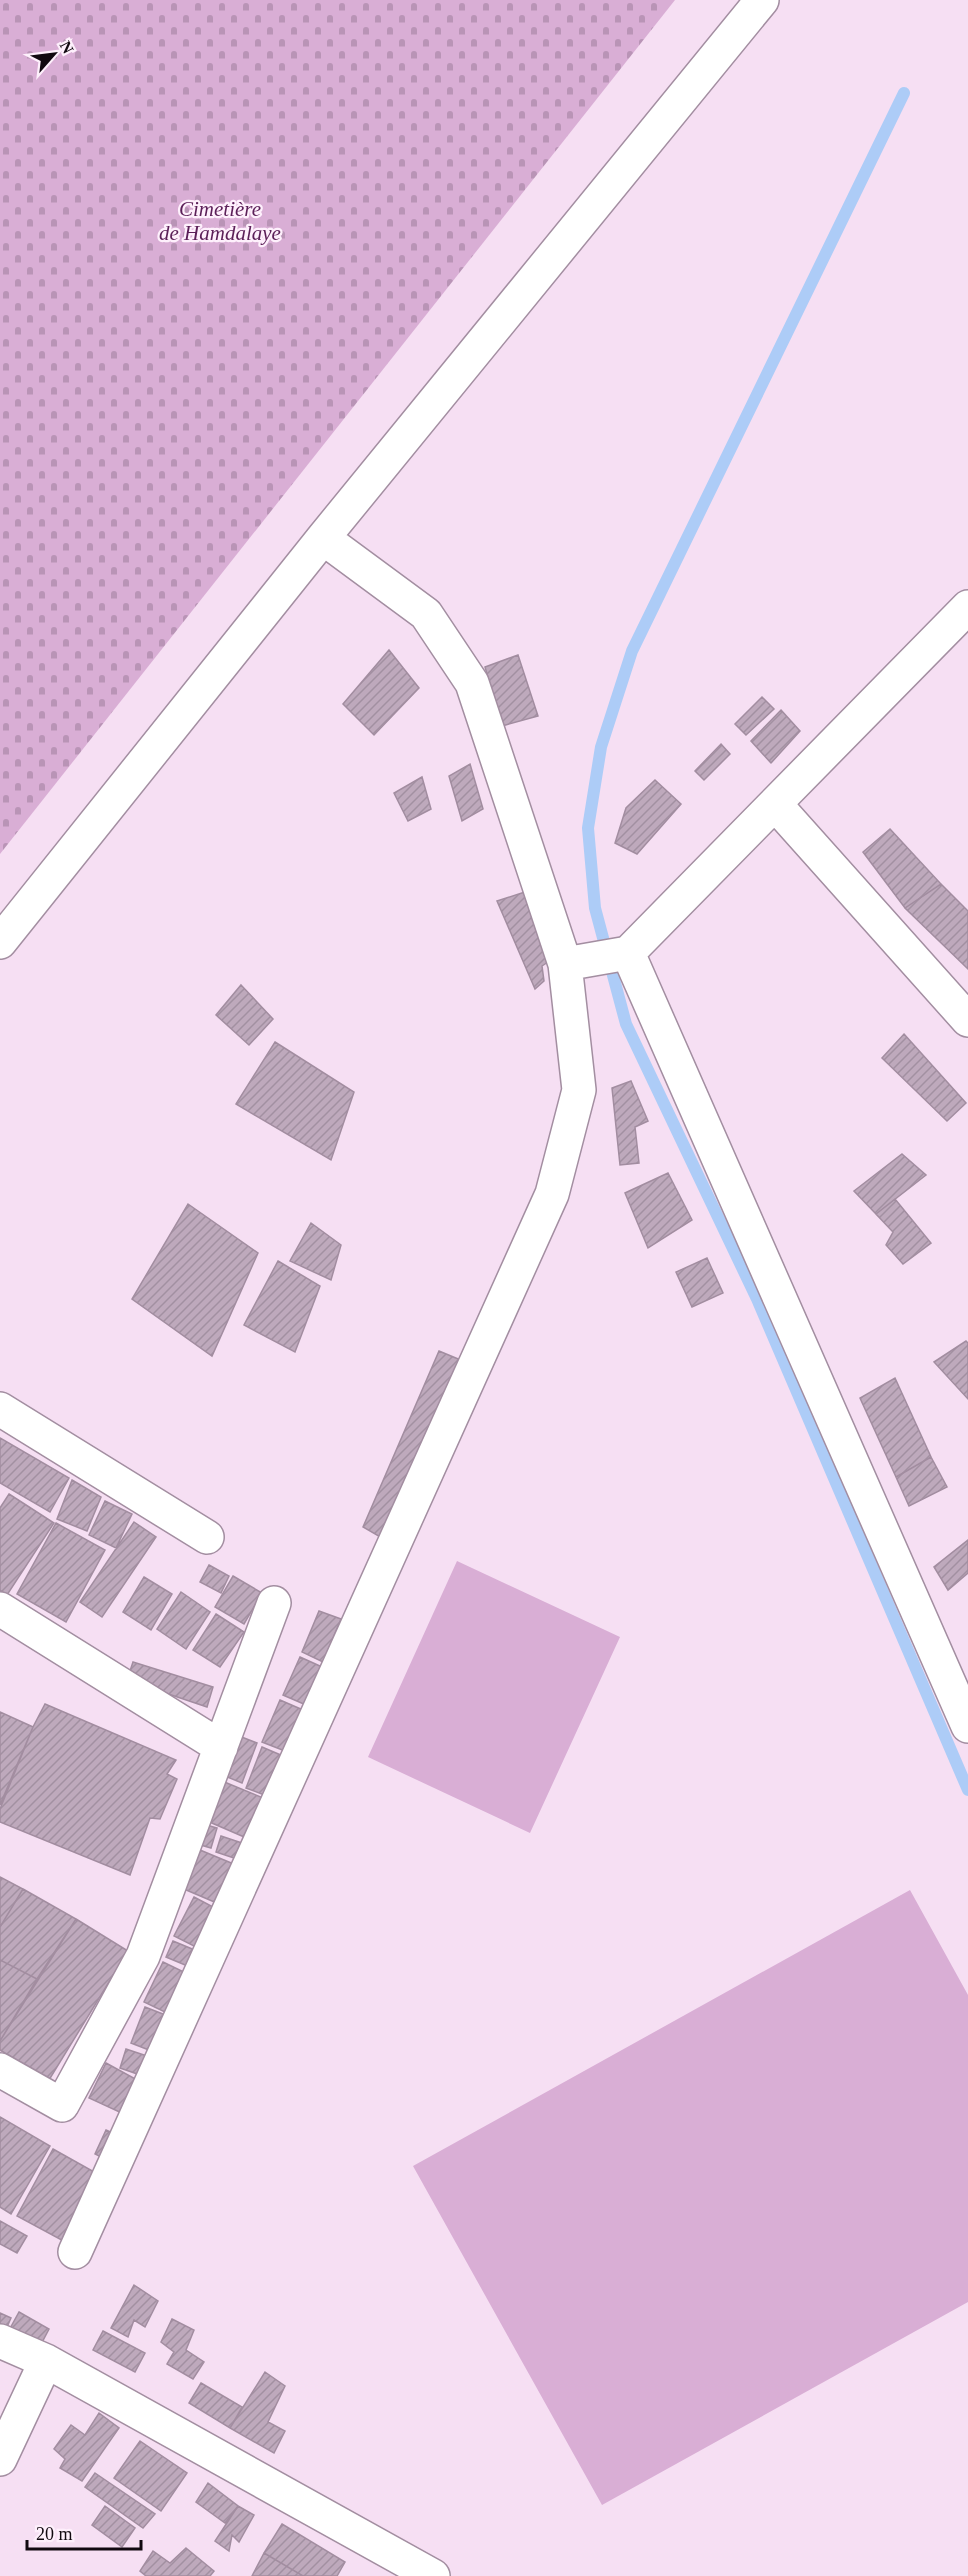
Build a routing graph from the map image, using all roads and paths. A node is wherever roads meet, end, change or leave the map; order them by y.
1 (762, 0) edge
2 (323, 538) junction
3 (968, 607) edge
4 (775, 804) junction
5 (0, 942) edge
6 (628, 953) junction
7 (565, 964) junction
8 (968, 1020) edge
9 (0, 1408) edge
10 (207, 1537) dead end
11 (274, 1603) dead end
12 (0, 1609) edge
13 (968, 1726) edge
14 (221, 1747) junction
15 (0, 2070) edge
16 (75, 2252) dead end
17 (0, 2341) edge
18 (46, 2361) junction
19 (0, 2459) edge
20 (434, 2576) edge

1 - 2 street
2 - 5 street
2 - 7 street
3 - 4 street
4 - 6 street
4 - 8 street
6 - 7 street
6 - 13 street
7 - 16 street
9 - 10 street
11 - 14 street
12 - 14 street
14 - 15 street
17 - 18 street
18 - 19 street
18 - 20 street

